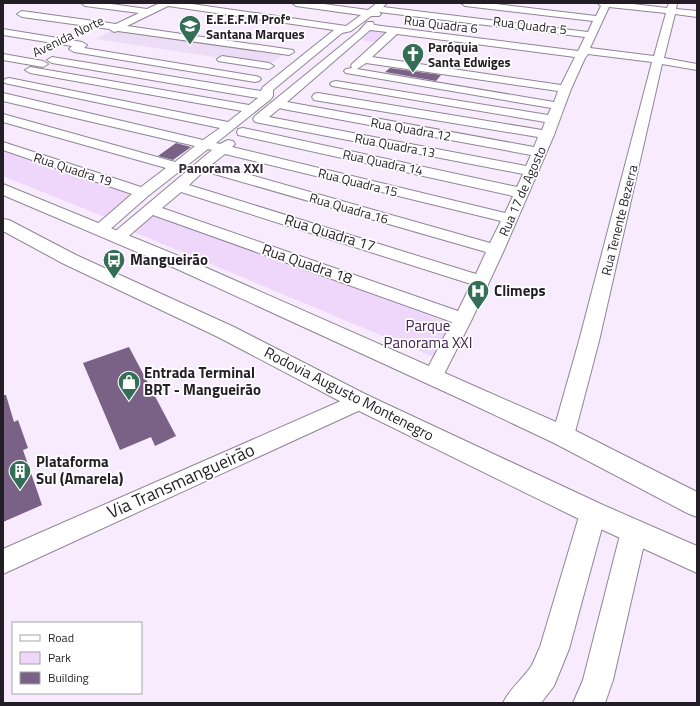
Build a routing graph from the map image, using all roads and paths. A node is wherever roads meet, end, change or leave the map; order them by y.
1 (85, 3) edge
2 (166, 3) edge
3 (228, 3) edge
4 (296, 3) edge
5 (359, 3) edge
6 (465, 3) edge
7 (535, 3) edge
8 (672, 7) edge
9 (378, 12) edge
10 (22, 14) dead end
11 (150, 14) junction
12 (697, 14) edge
13 (117, 27) junction
14 (344, 30) junction
15 (394, 31) junction
16 (3, 32) edge
17 (592, 35) edge
18 (385, 39) junction
19 (78, 47) junction
20 (374, 48) junction
21 (390, 50) dead end
22 (3, 57) edge
23 (208, 57) dead end
24 (363, 60) junction
25 (659, 60) junction
26 (47, 62) junction
27 (269, 66) junction
28 (697, 67) edge
29 (30, 70) junction
30 (350, 71) junction
31 (556, 74) dead end
32 (255, 79) junction
33 (6, 82) edge
34 (336, 84) junction
35 (3, 97) edge
36 (318, 97) junction
37 (273, 98) junction
38 (559, 106) junction
39 (255, 114) junction
40 (3, 118) edge
41 (553, 120) junction
42 (390, 125) junction
43 (237, 129) junction
44 (547, 135) junction
45 (374, 141) junction
46 (206, 145) junction
47 (3, 146) edge
48 (223, 149) junction
49 (539, 152) junction
50 (202, 166) junction
51 (177, 167) junction
52 (532, 171) junction
53 (178, 186) junction
54 (3, 189) edge
55 (143, 193) junction
56 (522, 193) junction
57 (151, 209) junction
58 (510, 220) junction
59 (3, 224) edge
60 (110, 233) junction
61 (496, 250) junction
62 (481, 281) junction
63 (463, 319) junction
64 (433, 377) junction
65 (359, 401) junction
66 (563, 436) junction
67 (697, 505) edge
68 (593, 513) junction
69 (634, 531) junction
70 (697, 560) edge
71 (3, 562) edge
72 (519, 703) edge
73 (589, 703) edge

1 - 11 street
2 - 11 street
2 - 14 street
3 - 9 street
4 - 9 street, Rua Quadra 6
5 - 9 street, Rua Quadra 5
6 - 17 street
7 - 17 street
8 - 12 street
8 - 17 street
8 - 25 street, Rua Tenente Bezerra
9 - 14 street
9 - 15 street, Rua Quadra 6
9 - 17 street, Rua Quadra 5
9 - 17 street
9 - 37 street
10 - 13 street
11 - 13 street, Avenida Norte
11 - 14 street
13 - 19 street, Avenida Norte
13 - 27 street
14 - 37 street
15 - 17 street, Rua Quadra 6
15 - 18 street
16 - 19 street
17 - 18 street
17 - 24 street
17 - 25 street
17 - 31 street
17 - 38 street, Rua 17 de Agosto
18 - 20 street
19 - 26 street, Avenida Norte
19 - 32 street
20 - 21 street
20 - 24 street
22 - 26 street
23 - 27 street
24 - 30 street
25 - 28 street
25 - 66 street, Rua Tenente Bezerra
26 - 29 street, Avenida Norte
26 - 37 street
27 - 32 street
29 - 33 street, Avenida Norte
29 - 39 street
30 - 34 street
30 - 38 street
32 - 37 street
33 - 43 street
34 - 36 street
34 - 41 street
35 - 46 street
36 - 37 street
36 - 44 street
37 - 39 street
37 - 42 street, Rua Quadra 12
38 - 41 street, Rua 17 de Agosto
39 - 43 street
39 - 45 street, Rua Quadra 13
40 - 51 street
41 - 44 street, Rua 17 de Agosto
42 - 45 street
42 - 49 street, Rua Quadra 12
43 - 46 street
43 - 48 street
43 - 56 street, Rua Quadra 14
44 - 49 street, Rua 17 de Agosto
45 - 52 street, Rua Quadra 13
46 - 48 street, Rua Quadra 15
46 - 51 street
47 - 55 street, Rua Quadra 19
48 - 50 street
48 - 58 street, Rua Quadra 15
49 - 52 street, Rua 17 de Agosto
50 - 53 street
50 - 61 street, Rua Quadra 16
51 - 55 street
52 - 56 street, Rua 17 de Agosto
53 - 57 street
53 - 62 street, Rua Quadra 17
54 - 60 main road
55 - 60 street
56 - 58 street, Rua 17 de Agosto
57 - 60 street
57 - 63 street, Rua Quadra 18
58 - 61 street, Rua 17 de Agosto
59 - 65 main road, Rodovia Augusto Montenegro
60 - 64 main road
61 - 62 street, Rua 17 de Agosto
62 - 63 street, Rua 17 de Agosto
63 - 64 street, Rua 17 de Agosto
64 - 66 main road
65 - 68 main road, Rodovia Augusto Montenegro
65 - 71 street, Via Transmangueirão
66 - 67 main road
68 - 69 main road, Rodovia Augusto Montenegro
68 - 72 street
69 - 70 main road, Rodovia Augusto Montenegro
69 - 73 street

